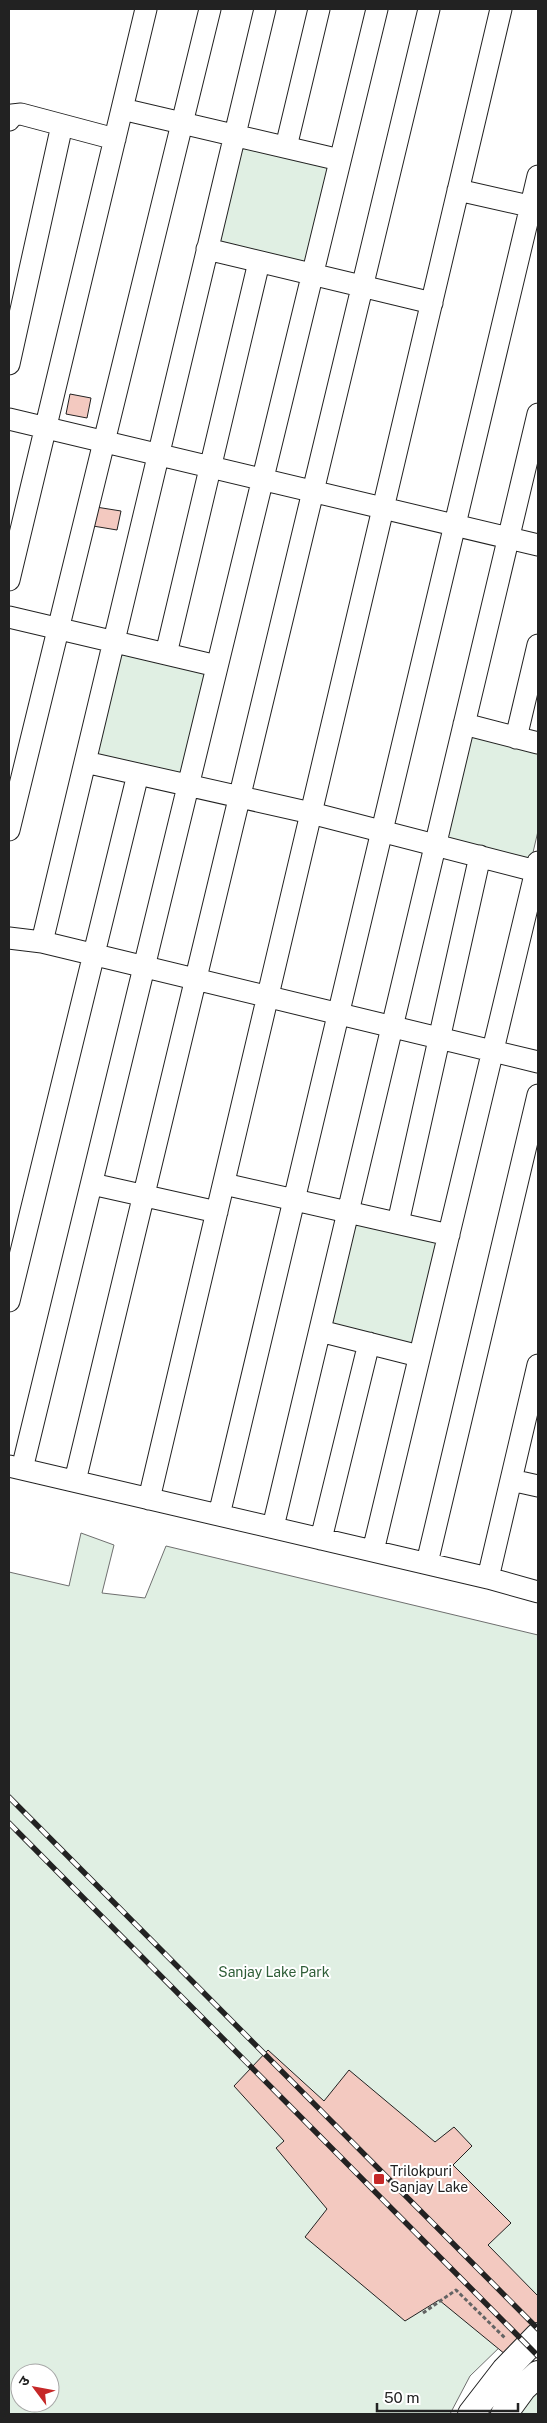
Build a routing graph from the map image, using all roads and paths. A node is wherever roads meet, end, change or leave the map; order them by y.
1 (146, 9) edge
2 (210, 9) edge
3 (265, 9) edge
4 (319, 9) edge
5 (377, 9) edge
6 (428, 9) edge
7 (501, 9) edge
8 (122, 109) junction
9 (9, 120) edge
10 (182, 123) junction
11 (62, 125) junction
12 (234, 135) junction
13 (115, 139) junction
14 (286, 147) junction
15 (340, 160) junction
16 (538, 176) edge
17 (458, 190) junction
18 (535, 207) edge
19 (207, 249) junction
20 (259, 262) junction
21 (312, 274) junction
22 (362, 286) junction
23 (432, 303) junction
24 (9, 364) edge
25 (538, 414) edge
26 (9, 419) edge
27 (46, 428) junction
28 (104, 442) junction
29 (158, 455) junction
30 (210, 467) junction
31 (262, 480) junction
32 (312, 492) junction
33 (383, 508) junction
34 (454, 526) junction
35 (509, 539) junction
36 (538, 546) edge
37 (9, 580) edge
38 (9, 617) edge
39 (59, 629) junction
40 (113, 642) junction
41 (538, 645) edge
42 (166, 654) junction
43 (217, 666) junction
44 (464, 724) junction
45 (516, 738) junction
46 (538, 743) edge
47 (85, 762) junction
48 (138, 774) junction
49 (188, 785) junction
50 (240, 797) junction
51 (311, 813) junction
52 (9, 830) edge
53 (382, 831) junction
54 (436, 845) junction
55 (480, 856) junction
56 (537, 867) edge
57 (9, 938) edge
58 (42, 942) junction
59 (95, 955) junction
60 (144, 967) junction
61 (195, 979) junction
62 (268, 997) junction
63 (338, 1014) junction
64 (392, 1027) junction
65 (440, 1038) junction
66 (493, 1051) junction
67 (538, 1062) edge
68 (538, 1095) edge
69 (92, 1184) junction
70 (224, 1184) junction
71 (143, 1196) junction
72 (294, 1200) junction
73 (217, 1212) junction
74 (348, 1212) junction
75 (398, 1223) junction
76 (448, 1234) junction
77 (9, 1301) edge
78 (320, 1331) junction
79 (369, 1343) junction
80 (419, 1356) junction
81 (538, 1365) edge
82 (16, 1467) edge
83 (511, 1480) junction
84 (75, 1481) junction
85 (538, 1486) edge
86 (149, 1499) junction
87 (219, 1515) junction
88 (273, 1527) junction
89 (321, 1539) junction
90 (373, 1551) junction
91 (427, 1563) junction
92 (488, 1578) junction
93 (538, 1592) edge
94 (423, 2314) dead end
95 (530, 2345) edge
96 (538, 2374) edge
97 (471, 2414) edge
98 (504, 2414) edge

1 - 8 street
2 - 10 street
3 - 12 street
4 - 14 street
5 - 15 street
6 - 22 street
7 - 17 street
8 - 10 street
8 - 13 street
9 - 11 street
10 - 12 street
10 - 28 street
11 - 13 street
11 - 24 street
12 - 14 street
12 - 19 street
13 - 27 street
14 - 15 street
15 - 21 street
16 - 18 street
17 - 18 street
17 - 23 street
18 - 34 street
19 - 20 street
19 - 29 street
20 - 21 street
20 - 30 street
21 - 22 street
21 - 31 street
22 - 23 street
22 - 32 street
23 - 33 street
25 - 35 street
26 - 27 street
27 - 28 street
27 - 37 street
28 - 29 street
28 - 39 street
29 - 30 street
29 - 40 street
30 - 31 street
30 - 42 street
31 - 32 street
31 - 43 street
32 - 33 street
32 - 50 street
33 - 34 street
33 - 51 street
34 - 35 street
34 - 53 street
35 - 36 street
35 - 44 street
38 - 39 street
39 - 40 street
39 - 52 street
40 - 42 street
40 - 47 street
41 - 45 street
42 - 43 street
43 - 49 street
44 - 45 street
44 - 54 street
45 - 46 street
47 - 48 street
47 - 58 street
48 - 49 street
48 - 59 street
49 - 50 street
49 - 60 street
50 - 51 street
50 - 61 street
51 - 53 street
51 - 62 street
53 - 54 street
53 - 63 street
54 - 55 street
54 - 64 street
55 - 56 street
55 - 65 street
56 - 66 street
57 - 58 street
58 - 59 street
59 - 60 street
59 - 77 street
60 - 61 street
60 - 69 street
61 - 62 street
61 - 71 street
62 - 63 street
62 - 70 street
63 - 64 street
63 - 72 street
64 - 65 street
64 - 74 street
65 - 66 street
65 - 75 street
66 - 67 street
66 - 76 street
68 - 91 street
69 - 71 street
69 - 82 street
70 - 72 street
70 - 73 street
71 - 73 street
71 - 84 street
72 - 74 street
72 - 87 street
73 - 86 street
74 - 75 street
74 - 78 street
75 - 76 street
76 - 80 street
78 - 79 street
78 - 88 street
79 - 80 street
79 - 89 street
80 - 90 street
81 - 83 street
82 - 84 street
83 - 85 street
83 - 92 street
84 - 86 street
86 - 87 street
87 - 88 street
88 - 89 street
89 - 90 street
90 - 91 street
91 - 92 street
92 - 93 street
94 - 95 path
95 - 97 main road
96 - 98 main road

